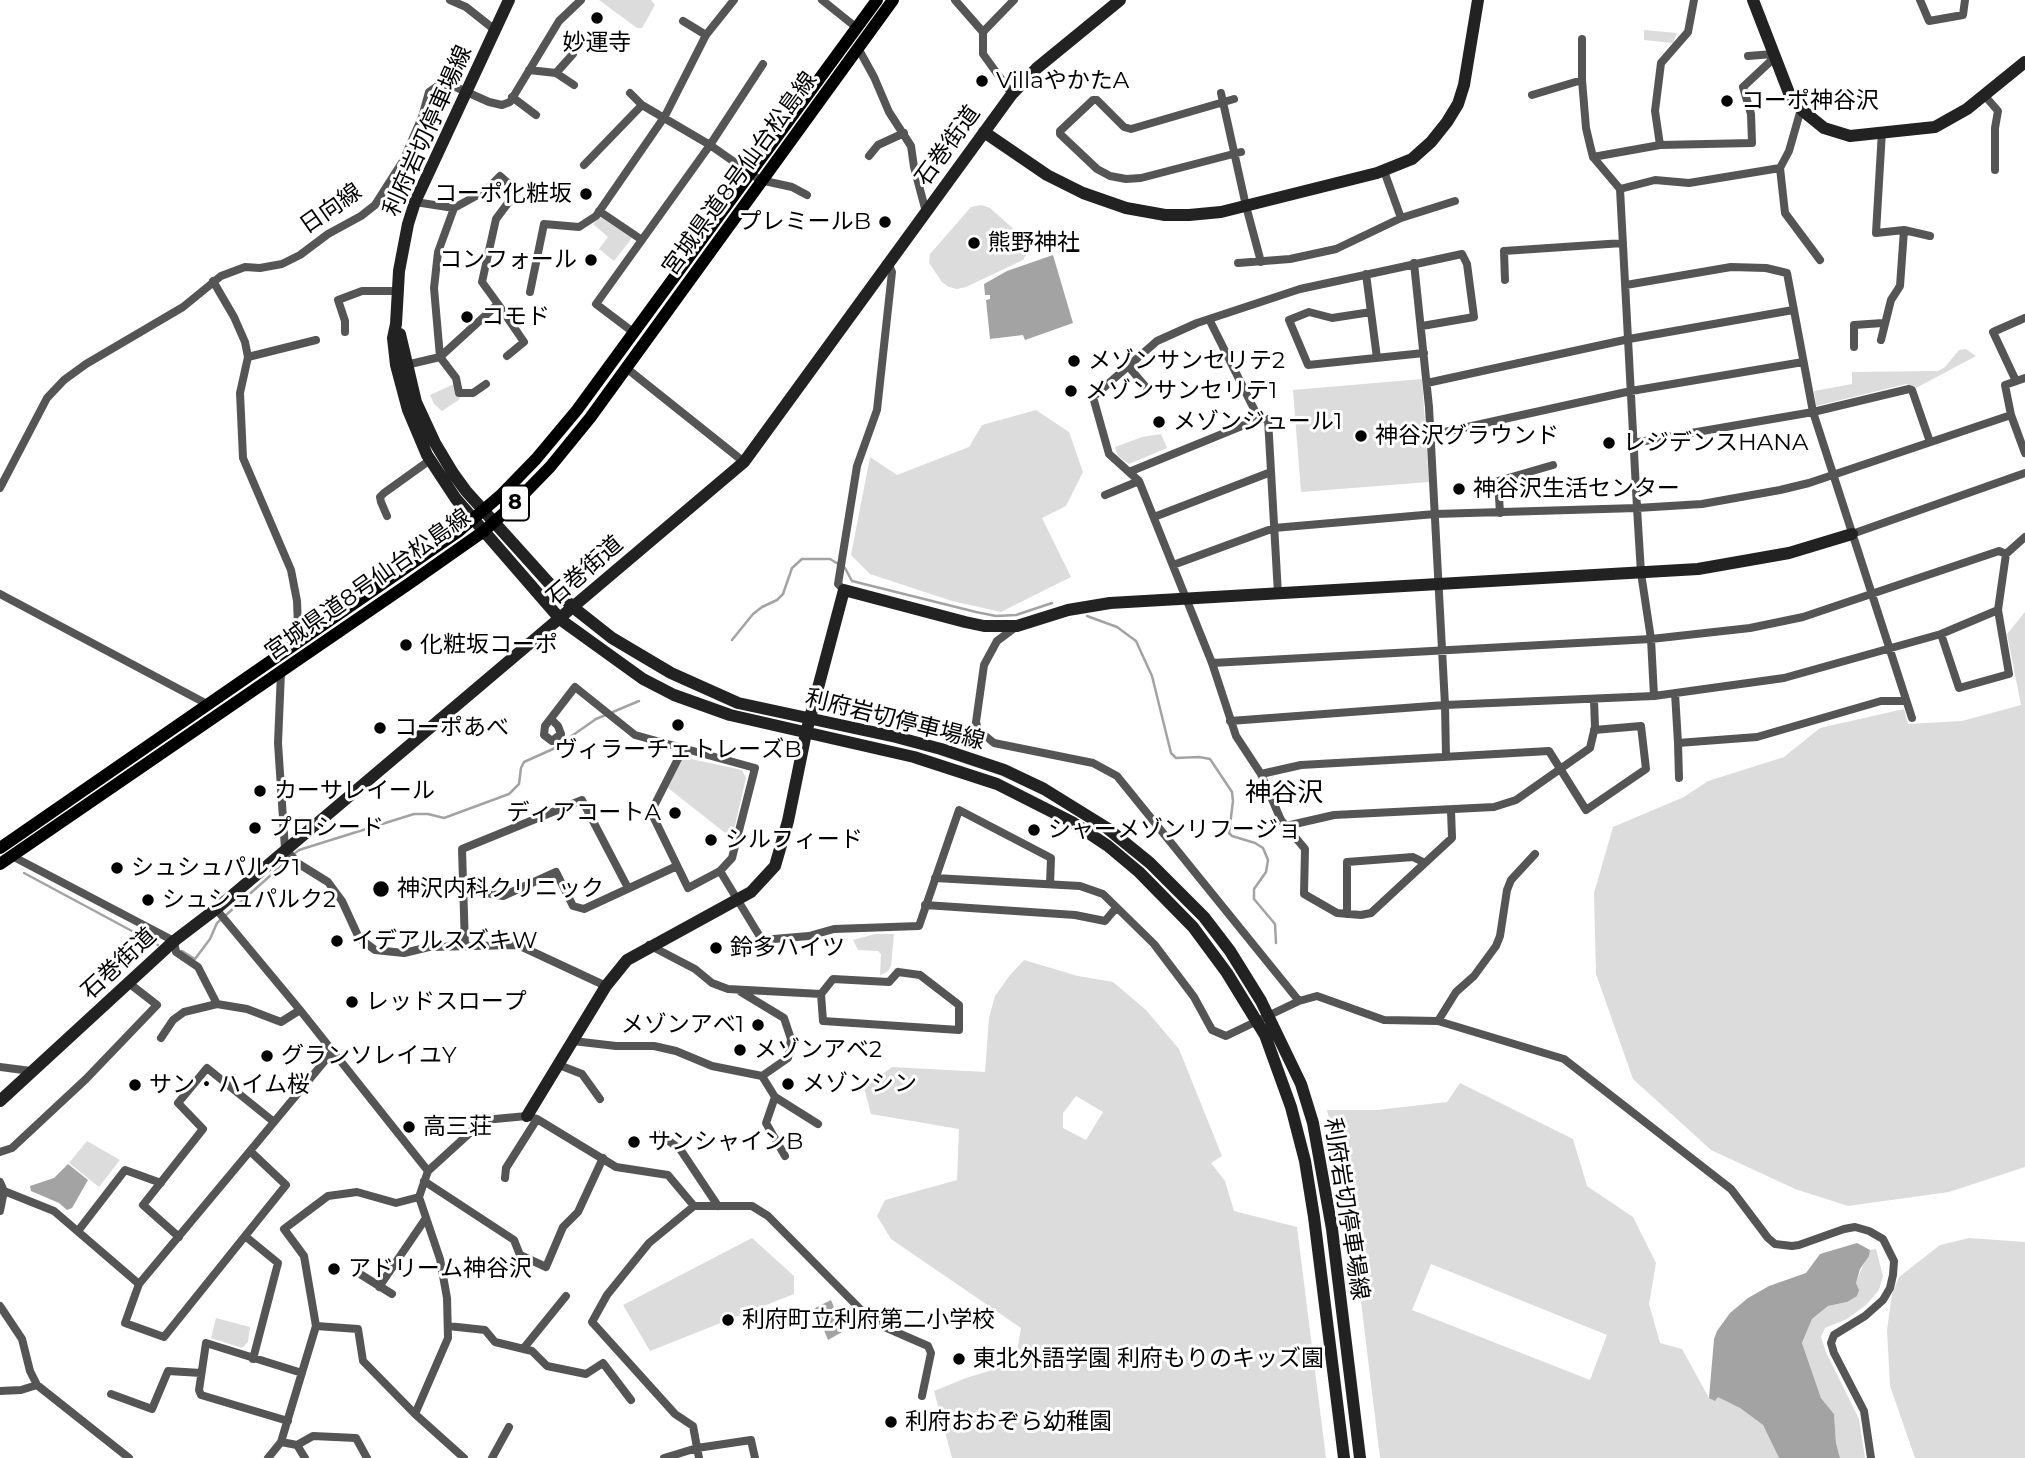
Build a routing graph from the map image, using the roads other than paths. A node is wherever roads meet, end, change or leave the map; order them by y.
1 (450, 0) edge
2 (509, 0) edge
3 (580, 0) edge
4 (734, 0) edge
5 (822, 0) edge
6 (877, 0) edge
7 (893, 0) edge
8 (955, 0) edge
9 (1013, 0) edge
10 (1120, 0) edge
11 (1478, 0) edge
12 (1694, 0) edge
13 (1753, 0) edge
14 (1920, 0) edge
15 (1965, 0) edge
16 (683, 21) dead end
17 (857, 28) junction
18 (495, 30) junction
19 (983, 32) junction
20 (706, 36) junction
21 (1582, 38) dead end
22 (858, 48) junction
23 (573, 54) dead end
24 (1748, 56) dead end
25 (1774, 56) junction
26 (2025, 62) edge
27 (763, 64) dead end
28 (529, 70) junction
29 (556, 73) junction
30 (1582, 80) junction
31 (574, 85) dead end
32 (467, 92) junction
33 (630, 93) dead end
34 (1012, 94) junction
35 (1532, 95) dead end
36 (1985, 96) junction
37 (512, 97) junction
38 (642, 104) junction
39 (1801, 109) junction
40 (536, 114) dead end
41 (665, 116) junction
42 (1882, 131) junction
43 (984, 132) junction
44 (904, 133) junction
45 (710, 145) junction
46 (1660, 145) junction
47 (1238, 153) junction
48 (869, 156) dead end
49 (1593, 157) junction
50 (584, 165) dead end
51 (1780, 168) junction
52 (1995, 170) dead end
53 (1384, 171) junction
54 (756, 177) junction
55 (1620, 190) junction
56 (807, 195) dead end
57 (1455, 201) dead end
58 (415, 202) junction
59 (1246, 206) junction
60 (454, 208) junction
61 (598, 211) junction
62 (926, 212) junction
63 (1401, 218) junction
64 (1904, 230) junction
65 (1930, 236) dead end
66 (642, 240) junction
67 (1623, 243) junction
68 (1820, 260) dead end
69 (1261, 262) junction
70 (1238, 263) dead end
71 (1413, 263) junction
72 (889, 265) junction
73 (1366, 274) junction
74 (1505, 280) dead end
75 (212, 281) junction
76 (1626, 285) junction
77 (397, 291) junction
78 (530, 292) dead end
79 (498, 304) junction
80 (1793, 310) junction
81 (1371, 312) junction
82 (2025, 318) edge
83 (1209, 319) junction
84 (1883, 323) junction
85 (396, 324) junction
86 (1422, 326) junction
87 (345, 332) dead end
88 (634, 332) junction
89 (1629, 339) junction
90 (316, 340) dead end
91 (1881, 340) dead end
92 (1854, 347) dead end
93 (1424, 352) junction
94 (248, 356) junction
95 (507, 356) dead end
96 (440, 357) junction
97 (1377, 358) junction
98 (1803, 362) junction
99 (406, 365) junction
100 (1128, 366) junction
101 (625, 368) junction
102 (2020, 380) edge
103 (1427, 383) junction
104 (486, 384) dead end
105 (1145, 386) dead end
106 (1631, 391) junction
107 (1813, 412) junction
108 (2011, 415) junction
109 (1259, 419) junction
110 (1431, 435) junction
111 (2023, 439) edge
112 (1930, 442) junction
113 (1633, 443) junction
114 (2025, 453) edge
115 (430, 460) junction
116 (744, 462) junction
117 (1553, 465) dead end
118 (1129, 472) junction
119 (1271, 472) junction
120 (2025, 473) edge
121 (1833, 475) junction
122 (1139, 481) junction
123 (0, 488) edge
124 (1105, 495) dead end
125 (1637, 508) junction
126 (484, 510) junction
127 (1500, 513) junction
128 (1435, 514) junction
129 (387, 516) dead end
130 (1154, 517) junction
131 (474, 520) junction
132 (495, 522) junction
133 (1274, 528) junction
134 (484, 531) junction
135 (1852, 534) junction
136 (2025, 537) edge
137 (2006, 554) junction
138 (1173, 565) junction
139 (1641, 573) junction
140 (1438, 584) junction
141 (845, 590) junction
142 (0, 594) edge
143 (1278, 594) junction
144 (1871, 594) junction
145 (1188, 599) junction
146 (574, 608) junction
147 (1998, 610) junction
148 (561, 620) junction
149 (1017, 626) junction
150 (1941, 634) junction
151 (305, 637) junction
152 (1651, 639) junction
153 (1442, 649) junction
154 (1890, 649) junction
155 (1212, 663) junction
156 (281, 670) junction
157 (1675, 693) junction
158 (1654, 696) junction
159 (1594, 699) junction
160 (1906, 701) junction
161 (207, 704) junction
162 (1445, 705) junction
163 (1912, 718) dead end
164 (551, 719) dead end
165 (810, 719) junction
166 (1230, 721) junction
167 (1594, 730) junction
168 (806, 733) junction
169 (1678, 743) junction
170 (682, 749) junction
171 (1446, 756) junction
172 (1561, 770) junction
173 (1261, 774) junction
174 (1679, 778) dead end
175 (1451, 810) junction
176 (1286, 826) junction
177 (3, 850) edge
178 (286, 850) junction
179 (1535, 854) dead end
180 (1426, 863) junction
181 (0, 864) edge
182 (677, 866) junction
183 (720, 871) junction
184 (935, 878) junction
185 (1050, 884) junction
186 (628, 888) junction
187 (464, 889) junction
188 (738, 900) junction
189 (925, 905) junction
190 (1116, 908) junction
191 (218, 911) junction
192 (1347, 914) junction
193 (174, 941) junction
194 (649, 945) junction
195 (465, 946) junction
196 (130, 984) junction
197 (606, 986) junction
198 (737, 990) junction
199 (821, 994) junction
200 (1299, 1001) junction
201 (217, 1004) junction
202 (300, 1010) junction
203 (1263, 1019) junction
204 (1438, 1021) junction
205 (161, 1038) dead end
206 (573, 1041) junction
207 (333, 1051) junction
208 (559, 1065) junction
209 (0, 1067) edge
210 (31, 1071) junction
211 (762, 1076) junction
212 (775, 1097) junction
213 (600, 1099) dead end
214 (0, 1101) edge
215 (532, 1118) junction
216 (274, 1122) junction
217 (818, 1124) dead end
218 (659, 1134) dead end
219 (250, 1151) junction
220 (0, 1152) edge
221 (785, 1156) dead end
222 (603, 1158) junction
223 (428, 1171) junction
224 (505, 1178) dead end
225 (424, 1181) junction
226 (0, 1182) edge
227 (161, 1183) junction
228 (4, 1191) junction
229 (419, 1197) junction
230 (694, 1206) junction
231 (718, 1206) junction
232 (0, 1211) edge
233 (426, 1218) junction
234 (78, 1231) junction
235 (245, 1236) junction
236 (178, 1237) junction
237 (360, 1274) dead end
238 (139, 1284) junction
239 (379, 1287) junction
240 (392, 1294) dead end
241 (566, 1297) dead end
242 (0, 1306) edge
243 (316, 1326) junction
244 (447, 1326) junction
245 (523, 1349) junction
246 (253, 1359) junction
247 (201, 1373) junction
248 (302, 1373) junction
249 (37, 1385) junction
250 (0, 1391) edge
251 (111, 1394) dead end
252 (922, 1396) dead end
253 (631, 1399) dead end
254 (415, 1414) junction
255 (288, 1421) junction
256 (509, 1427) dead end
257 (281, 1442) junction
258 (297, 1446) junction
259 (697, 1448) junction
260 (129, 1458) edge
261 (268, 1458) edge
262 (305, 1458) edge
263 (367, 1458) edge
264 (464, 1458) edge
265 (492, 1458) edge
266 (664, 1458) edge
267 (699, 1458) edge
268 (755, 1458) edge
269 (1344, 1458) edge
270 (1360, 1458) edge
271 (1871, 1458) edge

1 - 18 street
2 - 18 street, 利府岩切停車場線
3 - 28 street
4 - 20 street
5 - 17 street
6 - 17 main road, 宮城県道8号仙台松島線 / 8
7 - 22 main road, 宮城県道8号仙台松島線 / 8
8 - 19 street
9 - 19 street
10 - 34 street, 石巻街道
11 - 53 street
12 - 46 street
13 - 25 street
14 - 15 street
16 - 20 street
17 - 54 main road, 宮城県道8号仙台松島線 / 8
18 - 32 street, 利府岩切停車場線
19 - 34 street
20 - 41 street
21 - 30 street
22 - 44 street
22 - 54 main road, 宮城県道8号仙台松島線 / 8
23 - 29 street
24 - 25 street
25 - 39 street
25 - 46 street
26 - 36 street
27 - 45 street
28 - 29 street
28 - 37 street
29 - 31 street
30 - 35 street
30 - 49 street
32 - 37 street, 日向線
32 - 58 street, 利府岩切停車場線
32 - 75 street, 日向線
33 - 38 street
34 - 43 street, 石巻街道
36 - 42 street
36 - 52 street
37 - 40 street
38 - 41 street
38 - 50 street
39 - 42 street
39 - 51 street
41 - 45 street
41 - 61 street
42 - 64 street
43 - 59 street
43 - 62 street, 石巻街道
44 - 48 street
44 - 62 street
45 - 54 street
45 - 66 street
46 - 49 street
47 - 47 street
47 - 59 street
49 - 55 street
51 - 55 street
51 - 68 street
53 - 59 street
53 - 63 street
54 - 56 street
54 - 88 main road, 宮城県道8号仙台松島線 / 8
54 - 101 main road, 宮城県道8号仙台松島線 / 8
55 - 67 street
57 - 63 street
58 - 60 street
58 - 77 street, 利府岩切停車場線
59 - 69 street
60 - 79 street
60 - 96 street
61 - 66 street
61 - 78 street
62 - 72 street, 石巻街道
63 - 69 street
64 - 65 street
64 - 84 street
66 - 88 street
67 - 74 street
67 - 76 street
69 - 70 street
71 - 73 street
71 - 86 street
71 - 86 street
72 - 116 street, 石巻街道
72 - 141 street
73 - 81 street
73 - 83 street
75 - 94 street
75 - 123 street, 日向線
76 - 80 street
76 - 89 street
77 - 85 street, 利府岩切停車場線
77 - 87 street
79 - 95 street
79 - 96 street
80 - 89 street
80 - 98 street
81 - 97 street
81 - 97 street
82 - 102 street
83 - 100 street
83 - 109 street
84 - 91 street
84 - 92 street
85 - 99 street, 利府岩切停車場線
85 - 115 street, 利府岩切停車場線
86 - 93 street
88 - 126 main road, 宮城県道8号仙台松島線 / 8
89 - 103 street
89 - 106 street
90 - 94 street
93 - 97 street
93 - 103 street
94 - 151 street
96 - 99 street
96 - 104 street
98 - 106 street
98 - 107 street
99 - 126 street, 利府岩切停車場線
100 - 105 street
100 - 118 street
101 - 116 street
101 - 132 main road, 宮城県道8号仙台松島線 / 8
102 - 108 street
103 - 110 street
106 - 110 street
106 - 113 street
107 - 112 street
107 - 113 street
107 - 121 street
108 - 111 street
108 - 112 street
109 - 118 street
109 - 119 street
110 - 128 street
111 - 114 street
112 - 121 street
113 - 125 street
115 - 129 street
115 - 131 street, 利府岩切停車場線
116 - 146 street, 石巻街道
117 - 127 street
118 - 122 street
119 - 130 street
119 - 133 street
120 - 135 street
121 - 125 street
121 - 135 street
122 - 124 street
122 - 130 street
125 - 127 street
125 - 139 street
126 - 131 main road, 宮城県道8号仙台松島線 / 8
126 - 132 street, 利府岩切停車場線
127 - 128 street
128 - 133 street
128 - 140 street
130 - 138 street
131 - 134 street, 利府岩切停車場線
131 - 151 main road, 宮城県道8号仙台松島線 / 8
132 - 134 main road, 宮城県道8号仙台松島線 / 8
132 - 146 street, 利府岩切停車場線
133 - 138 street
133 - 143 street
134 - 148 street, 利府岩切停車場線
134 - 156 main road, 宮城県道8号仙台松島線 / 8
135 - 139 street
135 - 144 street
136 - 137 street
137 - 144 street
137 - 147 street
138 - 145 street
139 - 140 street
139 - 152 street
140 - 143 street
140 - 153 street
141 - 149 street
141 - 165 street
142 - 161 street
143 - 145 street
144 - 152 street
144 - 154 street
145 - 149 street
145 - 155 street
146 - 148 street, 石巻街道
146 - 165 street, 利府岩切停車場線
147 - 150 street
147 - 150 street
148 - 168 street, 利府岩切停車場線
148 - 178 street, 石巻街道
149 - 200 street
150 - 154 street
151 - 161 main road, 宮城県道8号仙台松島線 / 8
152 - 153 street
152 - 158 street
153 - 155 street
153 - 162 street
154 - 157 street
154 - 160 street
155 - 166 street
156 - 177 main road, 宮城県道8号仙台松島線 / 8
156 - 178 street
157 - 158 street
157 - 169 street
158 - 159 street
159 - 162 street
159 - 167 street
160 - 163 street
160 - 169 street
161 - 177 main road, 宮城県道8号仙台松島線 / 8
162 - 166 street
162 - 171 street
164 - 170 street
165 - 168 street
165 - 203 street, 利府岩切停車場線
166 - 173 street
167 - 172 street
167 - 172 street
168 - 188 street
168 - 203 street, 利府岩切停車場線
169 - 174 street
170 - 182 street
170 - 183 street
171 - 172 street
171 - 173 street
172 - 175 street
173 - 176 street
175 - 176 street
175 - 180 street
176 - 192 street
177 - 181 main road, 宮城県道8号仙台松島線 / 8
177 - 193 street
178 - 191 street, 石巻街道
178 - 195 street
179 - 204 street
180 - 192 street
180 - 192 street
182 - 183 street
182 - 186 street
183 - 188 street
184 - 185 street
184 - 185 street
184 - 189 street
185 - 190 street
186 - 187 street
186 - 187 street
187 - 195 street
188 - 189 street
188 - 194 street
189 - 190 street
190 - 203 street
191 - 193 street, 石巻街道
191 - 202 street
193 - 196 street, 石巻街道
193 - 201 street
194 - 197 street
194 - 198 street
195 - 197 street
196 - 210 street, 石巻街道
196 - 220 street
197 - 206 street
198 - 199 street
198 - 211 street
199 - 199 street
200 - 203 street
200 - 204 street
201 - 202 street
201 - 205 street
202 - 207 street
203 - 269 street, 利府岩切停車場線
203 - 270 street, 利府岩切停車場線
204 - 271 street
206 - 208 street
206 - 211 street
207 - 216 street
207 - 223 street
208 - 213 street
208 - 215 street
209 - 210 street
210 - 214 street, 石巻街道
211 - 212 street
212 - 217 street
212 - 221 street
215 - 222 street
215 - 223 street
215 - 224 street
216 - 219 street
216 - 227 street
218 - 231 street
219 - 235 street
219 - 236 street
222 - 225 street
222 - 230 street
223 - 225 street
225 - 229 street
226 - 228 street
227 - 234 street
227 - 236 street
228 - 232 street
228 - 234 street
229 - 233 street
229 - 243 street
230 - 231 street
230 - 259 street
231 - 252 street
233 - 239 street
233 - 244 street
234 - 238 street
235 - 238 street
235 - 246 street
236 - 238 street
237 - 239 street
239 - 240 street
241 - 245 street
242 - 249 street
243 - 248 street
243 - 254 street
244 - 245 street
244 - 254 street
245 - 253 street
246 - 247 street
246 - 248 street
247 - 251 street
247 - 255 street
248 - 255 street
249 - 250 street
249 - 260 street
254 - 264 street
255 - 257 street
256 - 265 street
257 - 258 street
257 - 261 street
258 - 262 street
258 - 263 street
259 - 266 street
259 - 267 street
259 - 268 street

